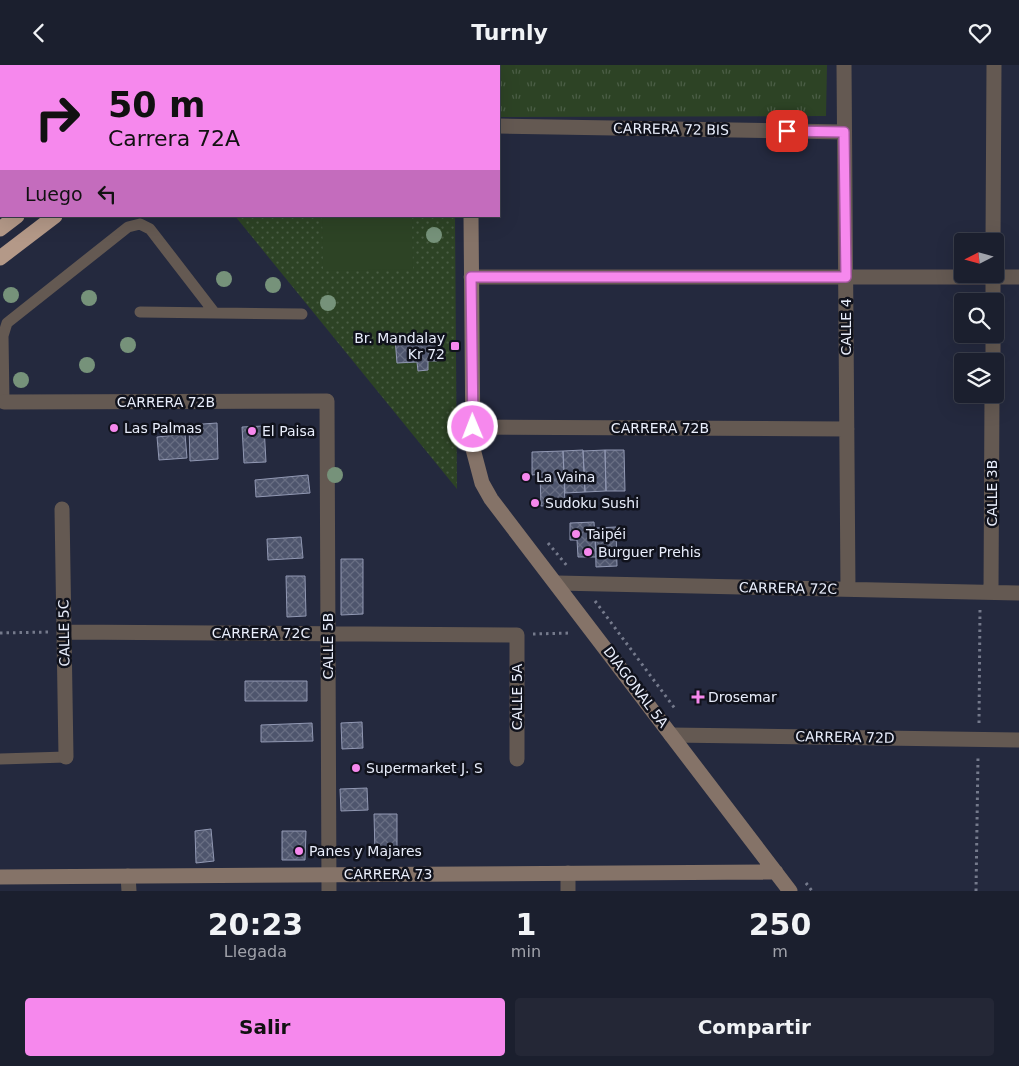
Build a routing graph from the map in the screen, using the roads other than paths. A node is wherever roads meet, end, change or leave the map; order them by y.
1 (844, 65) edge
2 (994, 65) edge
3 (500, 126) edge
4 (844, 132) junction
5 (15, 217) edge
6 (54, 217) edge
7 (471, 217) edge
8 (0, 229) edge
9 (993, 233) edge
10 (0, 258) edge
11 (954, 276) edge
12 (1004, 276) edge
13 (471, 277) junction
14 (846, 277) junction
15 (1019, 277) edge
16 (140, 312) dead end
17 (214, 312) junction
18 (302, 314) dead end
19 (327, 401) joint
20 (4, 402) joint
21 (992, 403) edge
22 (473, 427) junction
23 (847, 429) junction
24 (62, 509) dead end
25 (558, 583) junction
26 (848, 589) junction
27 (991, 592) junction
28 (1019, 593) edge
29 (64, 632) junction
30 (328, 633) junction
31 (517, 635) joint
32 (672, 735) junction
33 (1019, 740) edge
34 (66, 757) joint
35 (0, 759) edge
36 (517, 759) dead end
37 (776, 872) junction
38 (568, 873) junction
39 (329, 875) junction
40 (0, 877) edge
41 (128, 883) edge
42 (329, 891) edge
43 (568, 891) edge
44 (790, 891) edge

1 - 4 street, CALLE 4
2 - 9 street
3 - 4 street, CARRERA 72 BIS
4 - 14 street, CALLE 4
5 - 8 highway
6 - 10 highway
7 - 13 street
11 - 14 street
12 - 15 street
13 - 14 street
13 - 22 street
14 - 23 street, CALLE 4
16 - 17 lane
17 - 18 lane
17 - 20 lane
19 - 20 street, CARRERA 72B
19 - 30 street, CALLE 5B
21 - 27 street, CALLE 3B
22 - 23 street, CARRERA 72B
22 - 25 street, DIAGONAL 5A
23 - 26 street, CALLE 4
24 - 29 street, CALLE 5C
25 - 26 street, CARRERA 72C
25 - 32 street, DIAGONAL 5A
26 - 27 street, CARRERA 72C
27 - 28 street, CARRERA 72C
29 - 30 street, CARRERA 72C
29 - 34 street, CALLE 5C
30 - 31 street, CARRERA 72C
30 - 39 street, CALLE 5B
31 - 36 street, CALLE 5A
32 - 33 street, CARRERA 72D
32 - 37 street, DIAGONAL 5A
34 - 35 lane
37 - 38 street, CARRERA 73
37 - 44 street, DIAGONAL 5A
38 - 39 street, CARRERA 73
38 - 43 street
39 - 41 street, CARRERA 73
39 - 42 street, CALLE 5B
40 - 41 street, CARRERA 73

